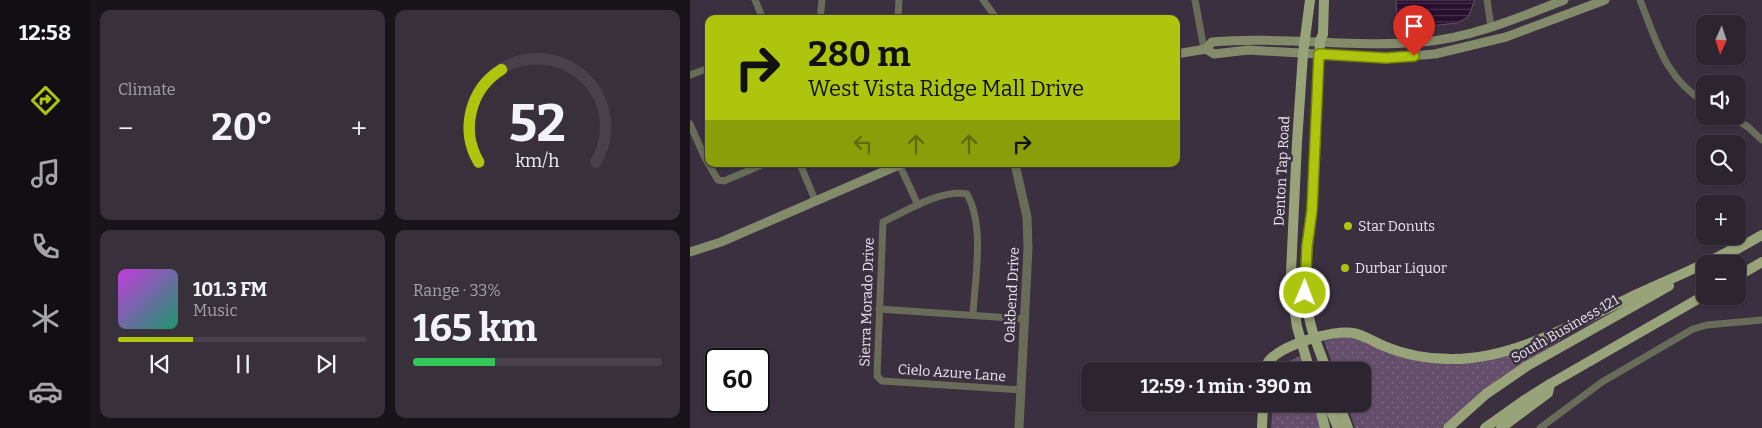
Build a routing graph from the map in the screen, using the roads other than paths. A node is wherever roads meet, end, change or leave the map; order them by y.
1 (754, 0) edge
2 (822, 0) edge
3 (899, 0) edge
4 (984, 0) edge
5 (1195, 0) edge
6 (1310, 0) edge
7 (1324, 0) edge
8 (1487, 0) edge
9 (1564, 0) edge
10 (1605, 0) edge
11 (1640, 0) edge
12 (761, 15) edge
13 (820, 15) edge
14 (898, 15) edge
15 (994, 15) edge
16 (1491, 27) junction
17 (1305, 41) junction
18 (1320, 41) junction
19 (1488, 42) junction
20 (1205, 49) junction
21 (1180, 53) edge
22 (1304, 54) junction
23 (1319, 54) junction
24 (705, 69) edge
25 (690, 75) edge
26 (1696, 96) edge
27 (690, 124) edge
28 (1745, 125) edge
29 (1762, 140) edge
30 (705, 158) edge
31 (710, 167) edge
32 (757, 167) edge
33 (801, 167) edge
34 (893, 167) edge
35 (901, 167) edge
36 (1016, 167) edge
37 (1295, 173) junction
38 (1313, 176) junction
39 (815, 200) junction
40 (918, 205) junction
41 (1762, 235) edge
42 (1735, 250) junction
43 (690, 252) edge
44 (1726, 255) edge
45 (1762, 262) edge
46 (1696, 271) edge
47 (1746, 271) edge
48 (1696, 300) edge
49 (880, 309) junction
50 (973, 314) junction
51 (1309, 317) junction
52 (1025, 319) junction
53 (1762, 320) edge
54 (1298, 329) junction
55 (1333, 332) junction
56 (1314, 339) junction
57 (1302, 342) junction
58 (1281, 352) junction
59 (1268, 362) edge
60 (1309, 362) edge
61 (1323, 362) edge
62 (882, 381) joint
63 (1550, 384) junction
64 (1021, 390) junction
65 (1263, 412) edge
66 (1321, 412) edge
67 (1331, 412) edge
68 (1342, 412) edge
69 (1019, 428) edge
70 (1262, 428) edge
71 (1325, 428) edge
72 (1338, 428) edge
73 (1348, 428) edge
74 (1448, 428) edge
75 (1485, 428) edge
76 (1501, 428) edge
77 (1540, 428) edge

1 - 12 street
2 - 13 street
3 - 14 street
4 - 15 street
5 - 20 street
6 - 17 main road, Denton Tap Road
7 - 18 main road
8 - 16 street
9 - 16 main road
10 - 19 main road
11 - 26 street
16 - 18 main road
16 - 19 main road
17 - 18 main road
17 - 20 main road
17 - 22 main road, Denton Tap Road
18 - 23 main road
19 - 23 main road
20 - 21 main road
20 - 22 main road
22 - 23 main road
22 - 37 main road, Denton Tap Road
23 - 38 main road
24 - 25 street
27 - 30 street
28 - 29 street
31 - 32 street
33 - 39 street
34 - 39 main road
35 - 40 street
36 - 52 street, Oakbend Drive
37 - 38 main road
37 - 54 main road, Denton Tap Road
38 - 51 main road
39 - 43 main road
40 - 49 street, Sierra Morado Drive
40 - 50 street
41 - 42 main road
42 - 44 main road
42 - 55 main road
45 - 47 main road
46 - 74 main road, South Business 121
48 - 63 main road
49 - 50 street
49 - 62 street, Sierra Morado Drive
50 - 52 street
51 - 55 main road
51 - 56 main road
52 - 64 street, Oakbend Drive
53 - 77 street
54 - 57 main road, Denton Tap Road
54 - 58 main road
55 - 56 main road
56 - 57 main road
56 - 61 main road
57 - 58 main road
57 - 60 main road, Denton Tap Road
58 - 59 main road
62 - 64 street, Cielo Azure Lane
63 - 75 main road
63 - 76 main road
64 - 69 street, Oakbend Drive
65 - 70 main road
66 - 71 main road
67 - 72 main road
68 - 73 main road

